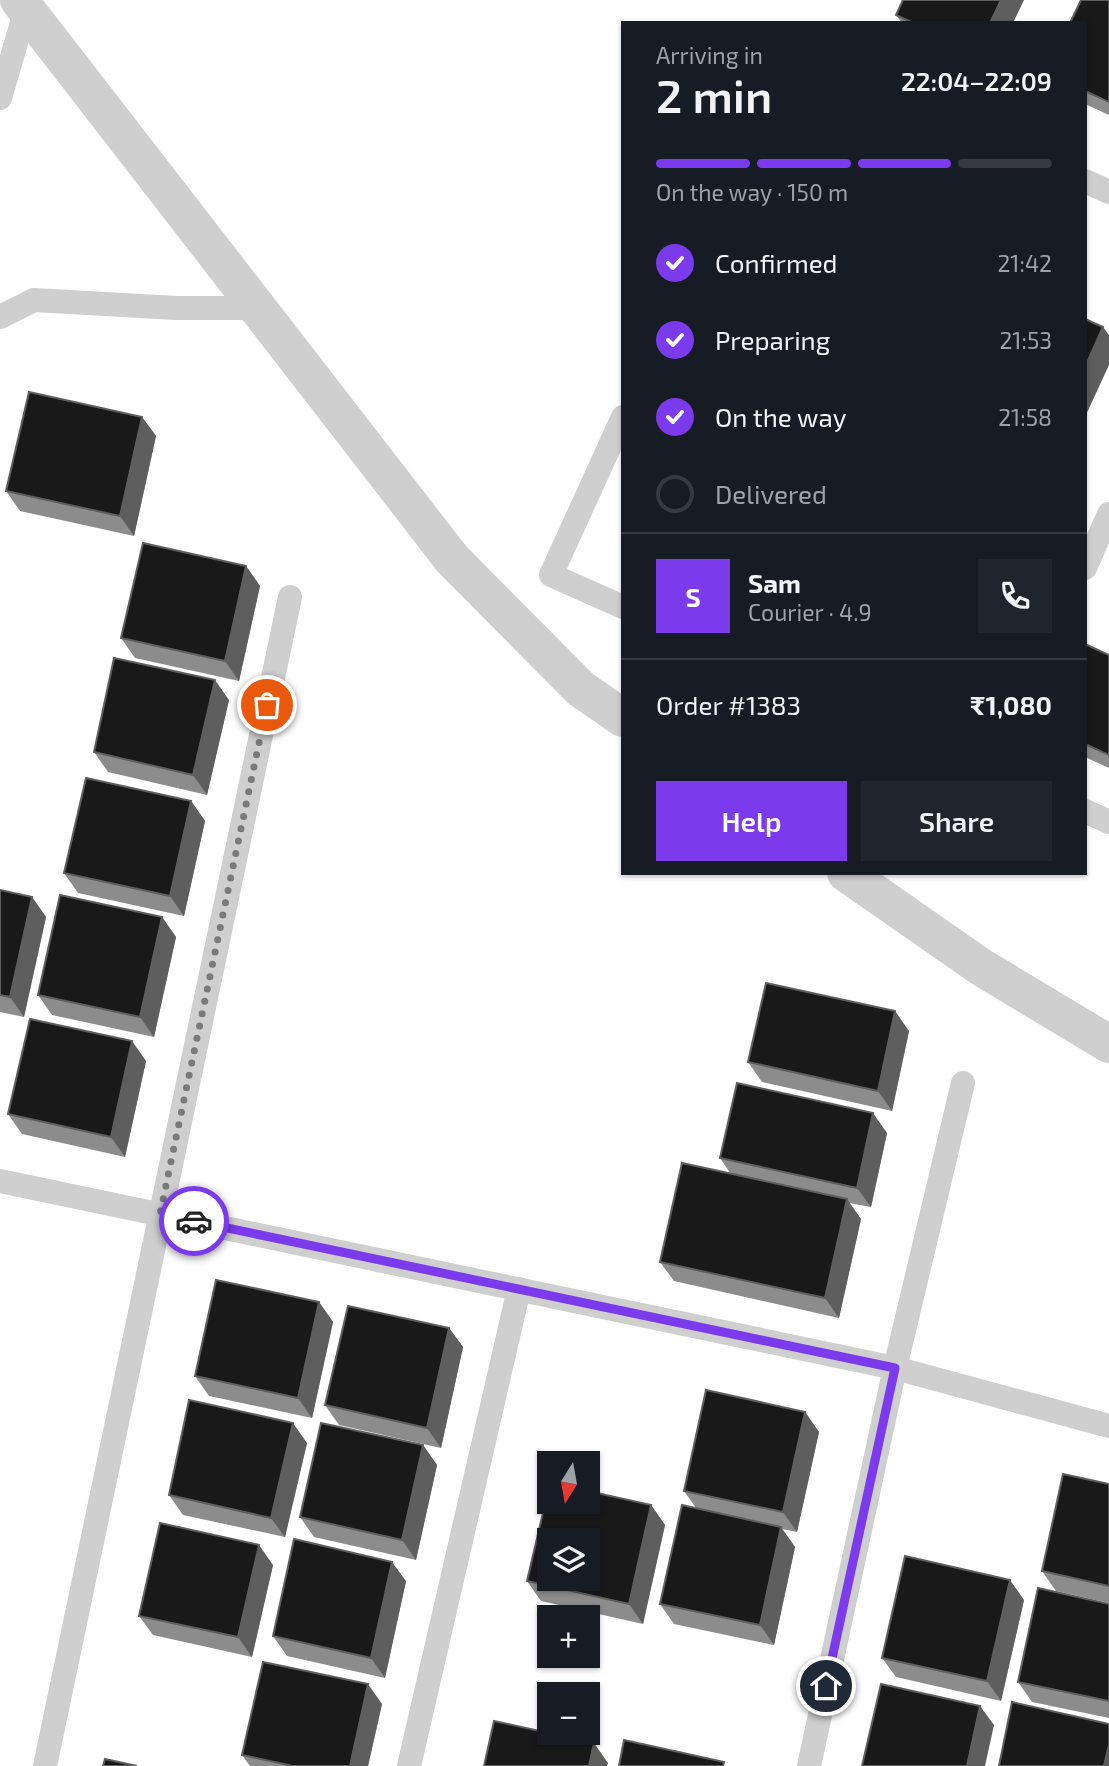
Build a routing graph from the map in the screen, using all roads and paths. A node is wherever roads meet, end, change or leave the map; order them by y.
1 (23, 5) edge
2 (0, 99) edge
3 (1087, 182) edge
4 (1109, 192) edge
5 (258, 308) junction
6 (0, 317) edge
7 (621, 422) edge
8 (1109, 514) edge
9 (1087, 564) edge
10 (290, 597) dead end
11 (621, 606) edge
12 (621, 717) edge
13 (1087, 812) edge
14 (1109, 822) edge
15 (849, 875) edge
16 (1109, 1044) edge
17 (963, 1083) dead end
18 (0, 1181) edge
19 (160, 1214) junction
20 (519, 1289) junction
21 (895, 1368) junction
22 (1109, 1426) edge
23 (45, 1766) edge
24 (409, 1766) edge
25 (809, 1766) edge

1 - 2 lane
1 - 5 street
3 - 4 lane
5 - 6 lane
5 - 12 street
7 - 11 lane
8 - 9 lane
10 - 19 lane
13 - 14 lane
15 - 16 street
17 - 21 lane
18 - 19 lane
19 - 20 lane
19 - 23 lane
20 - 21 lane
20 - 24 lane
21 - 22 lane
21 - 25 lane

